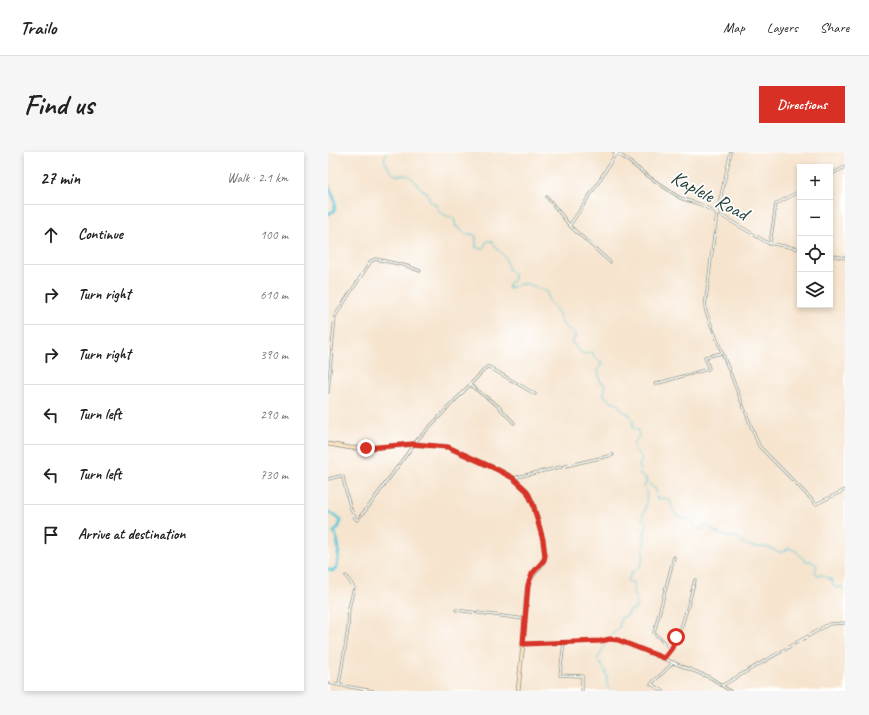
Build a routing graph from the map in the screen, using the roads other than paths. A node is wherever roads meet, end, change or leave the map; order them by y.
1 (615, 152) edge
2 (731, 152) edge
3 (845, 168) edge
4 (833, 174) edge
5 (797, 192) edge
6 (547, 197) dead end
7 (716, 213) junction
8 (570, 226) junction
9 (770, 244) junction
10 (797, 249) edge
11 (833, 256) edge
12 (845, 258) edge
13 (610, 262) dead end
14 (420, 271) dead end
15 (722, 353) junction
16 (655, 384) dead end
17 (470, 385) junction
18 (328, 392) edge
19 (535, 394) dead end
20 (514, 423) dead end
21 (328, 444) edge
22 (413, 444) junction
23 (613, 455) dead end
24 (513, 478) junction
25 (328, 479) edge
26 (845, 490) edge
27 (674, 557) dead end
28 (346, 576) dead end
29 (695, 580) dead end
30 (456, 610) dead end
31 (525, 619) junction
32 (845, 623) edge
33 (564, 642) junction
34 (523, 644) junction
35 (671, 649) junction
36 (664, 658) junction
37 (674, 662) junction
38 (328, 683) edge
39 (339, 685) junction
40 (723, 685) junction
41 (373, 691) edge
42 (518, 691) edge
43 (582, 691) edge
44 (663, 691) edge
45 (730, 691) edge

1 - 7 street, Kaplele Road
1 - 8 street
2 - 7 street
3 - 4 street
5 - 9 street
6 - 8 street
7 - 9 street, Kaplele Road
7 - 15 street
8 - 13 street
9 - 10 street, Kaplele Road
11 - 12 street
14 - 18 street
15 - 16 street
15 - 26 street
17 - 19 street
17 - 20 street
17 - 22 street
21 - 22 street
22 - 24 street
22 - 25 street
23 - 24 street
24 - 31 street
27 - 35 street
28 - 39 street
29 - 35 street
30 - 31 street
31 - 34 street
32 - 40 street
33 - 34 street
33 - 36 street
33 - 43 street
34 - 42 street
35 - 36 street
36 - 37 street
37 - 40 street
37 - 44 street
38 - 39 street
39 - 41 street
40 - 45 street

